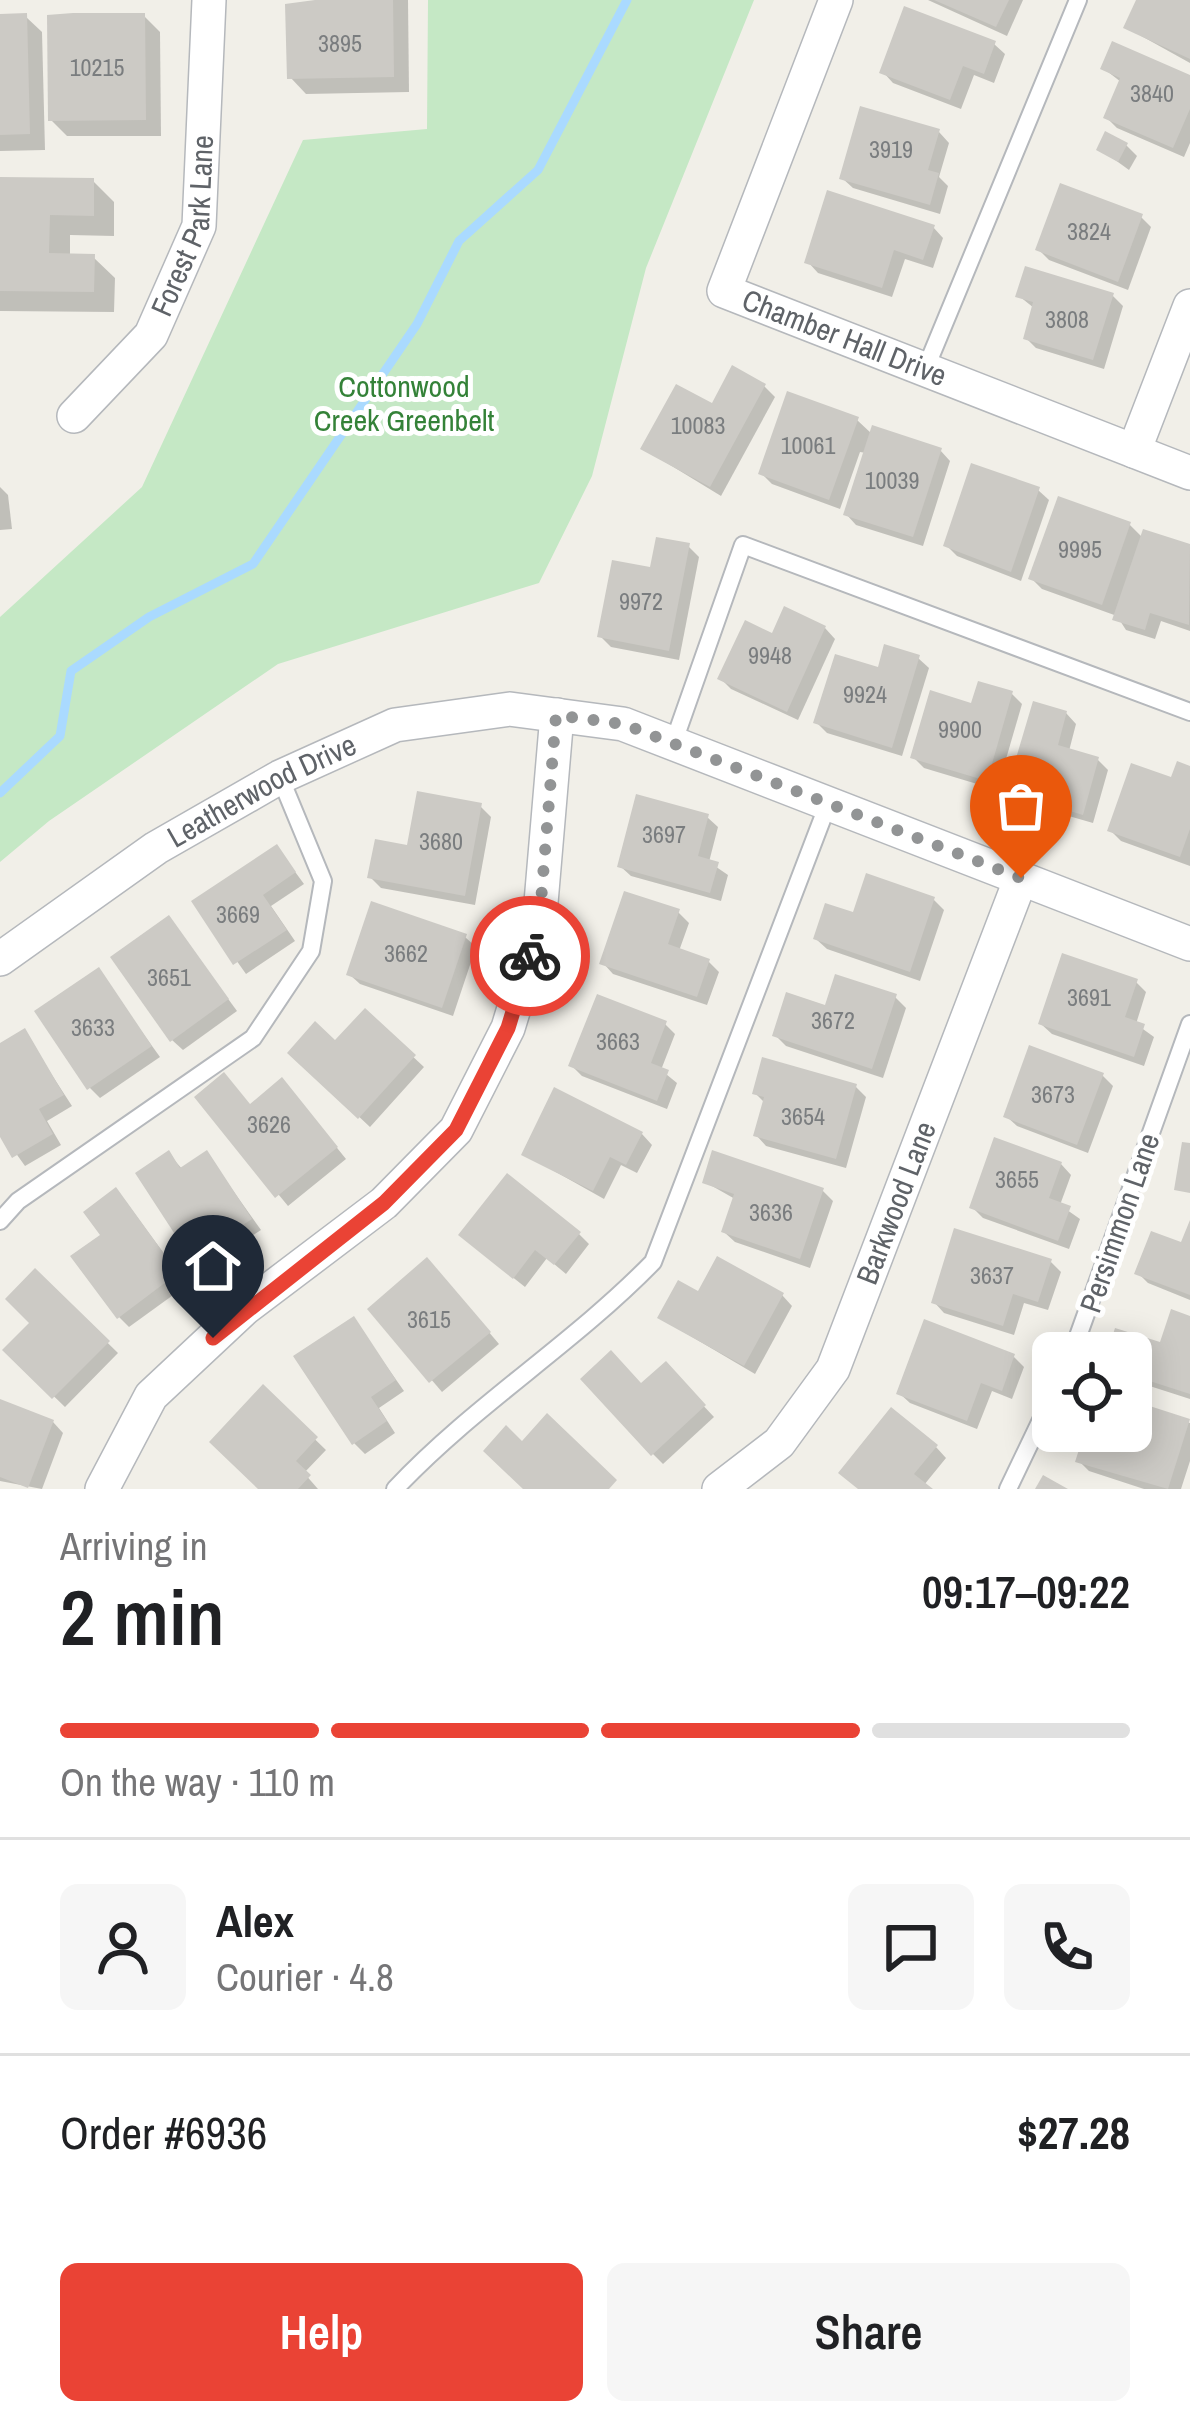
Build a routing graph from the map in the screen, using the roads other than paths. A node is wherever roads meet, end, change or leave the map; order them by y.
1 (209, 0) edge
2 (836, 0) edge
3 (1078, 0) edge
4 (1190, 306) edge
5 (925, 370) junction
6 (74, 416) dead end
7 (1134, 451) junction
8 (1190, 473) edge
9 (1190, 712) edge
10 (556, 715) junction
11 (673, 744) junction
12 (280, 777) junction
13 (829, 804) junction
14 (1021, 878) junction
15 (1190, 944) edge
16 (0, 959) edge
17 (1190, 1024) edge
18 (0, 1221) edge
19 (1080, 1332) edge
20 (1032, 1439) edge
21 (102, 1489) edge
22 (395, 1489) edge
23 (719, 1489) edge
24 (1008, 1489) edge

1 - 6 street, Forest Park Lane
2 - 5 street, Chamber Hall Drive
3 - 5 lane
4 - 7 street
5 - 7 street, Chamber Hall Drive
7 - 8 street, Chamber Hall Drive
9 - 11 lane
10 - 11 street, Leatherwood Drive
10 - 12 street, Leatherwood Drive
10 - 21 street
11 - 13 street, Leatherwood Drive
12 - 16 street, Leatherwood Drive
12 - 18 lane
13 - 14 street, Leatherwood Drive
13 - 22 lane
14 - 15 street, Leatherwood Drive
14 - 23 street, Barkwood Lane
17 - 19 lane, Persimmon Lane
20 - 24 lane

